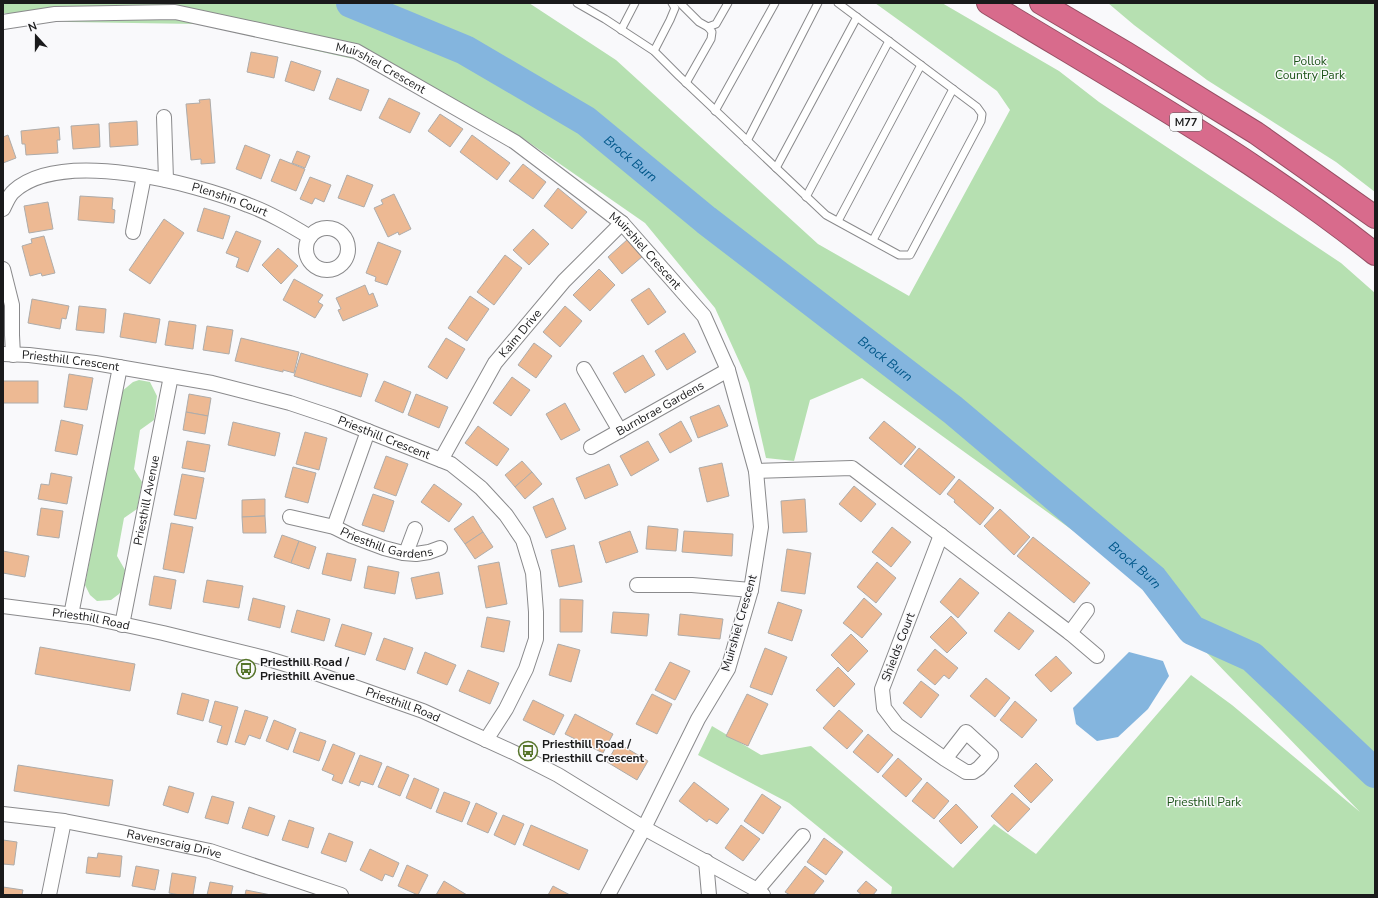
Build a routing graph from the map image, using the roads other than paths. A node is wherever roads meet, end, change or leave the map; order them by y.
1 (577, 3) edge
2 (635, 3) edge
3 (672, 3) edge
4 (680, 3) edge
5 (728, 3) edge
6 (775, 3) edge
7 (818, 3) edge
8 (838, 3) edge
9 (988, 3) edge
10 (1041, 3) edge
11 (589, 6) edge
12 (857, 18) junction
13 (3, 22) edge
14 (708, 27) junction
15 (621, 30) junction
16 (889, 41) junction
17 (654, 51) junction
18 (921, 65) junction
19 (686, 83) junction
20 (953, 89) junction
21 (716, 111) junction
22 (164, 117) dead end
23 (747, 141) junction
24 (776, 168) junction
25 (144, 176) junction
26 (166, 180) junction
27 (806, 196) junction
28 (3, 209) edge
29 (1375, 218) edge
30 (838, 221) junction
31 (622, 223) junction
32 (133, 232) dead end
33 (310, 237) dead end
34 (873, 240) junction
35 (1375, 254) edge
36 (3, 269) edge
37 (8, 355) edge
38 (120, 367) junction
39 (584, 369) dead end
40 (728, 370) junction
41 (171, 376) junction
42 (368, 431) junction
43 (620, 431) junction
44 (591, 447) dead end
45 (441, 460) junction
46 (756, 471) junction
47 (290, 517) dead end
48 (334, 528) junction
49 (415, 529) dead end
50 (941, 535) junction
51 (440, 548) dead end
52 (406, 553) junction
53 (637, 585) dead end
54 (751, 590) junction
55 (3, 606) edge
56 (1087, 610) dead end
57 (71, 615) junction
58 (122, 624) junction
59 (1070, 633) junction
60 (1097, 656) dead end
61 (486, 740) junction
62 (945, 759) dead end
63 (3, 814) edge
64 (64, 821) junction
65 (644, 828) junction
66 (803, 836) dead end
67 (706, 862) junction
68 (760, 892) edge
69 (50, 895) edge
70 (340, 895) edge
71 (608, 895) edge
72 (709, 895) edge

1 - 11 lane
2 - 15 lane
3 - 17 lane
4 - 14 lane
5 - 14 lane
6 - 21 lane
7 - 23 lane
8 - 12 lane
9 - 35 highway, M77
10 - 29 highway, M77
11 - 15 lane
12 - 16 lane
12 - 24 lane
13 - 31 street, Muirshiel Crescent
14 - 19 lane
15 - 17 lane
16 - 18 lane
16 - 27 lane
17 - 19 lane
18 - 20 lane
18 - 30 lane
19 - 21 lane
20 - 34 lane
20 - 34 lane
21 - 23 lane
22 - 26 street
23 - 24 lane
24 - 27 lane
25 - 26 street, Plenshin Court
25 - 28 street, Plenshin Court
25 - 32 street
26 - 33 street, Plenshin Court
27 - 30 lane
30 - 34 lane
31 - 40 street, Muirshiel Crescent
31 - 45 street, Kaim Drive
36 - 37 street
37 - 38 street, Priesthill Crescent
38 - 41 street, Priesthill Crescent
38 - 57 street
39 - 43 street
40 - 43 street, Burnbrae Gardens
40 - 46 street, Muirshiel Crescent
41 - 42 street, Priesthill Crescent
41 - 58 street, Priesthill Avenue
42 - 45 street, Priesthill Crescent
42 - 48 street, Priesthill Gardens
43 - 44 street, Burnbrae Gardens
45 - 61 street, Priesthill Crescent
46 - 50 street
46 - 54 street, Muirshiel Crescent
47 - 48 street, Priesthill Gardens
48 - 52 street, Priesthill Gardens
49 - 52 street
50 - 59 street
50 - 62 street, Shields Court
51 - 52 street, Priesthill Gardens
53 - 54 street
54 - 65 street, Muirshiel Crescent
55 - 57 street, Priesthill Road
56 - 59 street
57 - 58 street, Priesthill Road
58 - 61 street, Priesthill Road
59 - 60 street
61 - 65 street, Priesthill Road
63 - 64 street, Ravenscraig Drive
64 - 69 street
64 - 70 street, Ravenscraig Drive
65 - 67 street, Priesthill Road
65 - 71 street, Muirshiel Crescent
66 - 68 street
67 - 68 street, Priesthill Road
67 - 72 street

